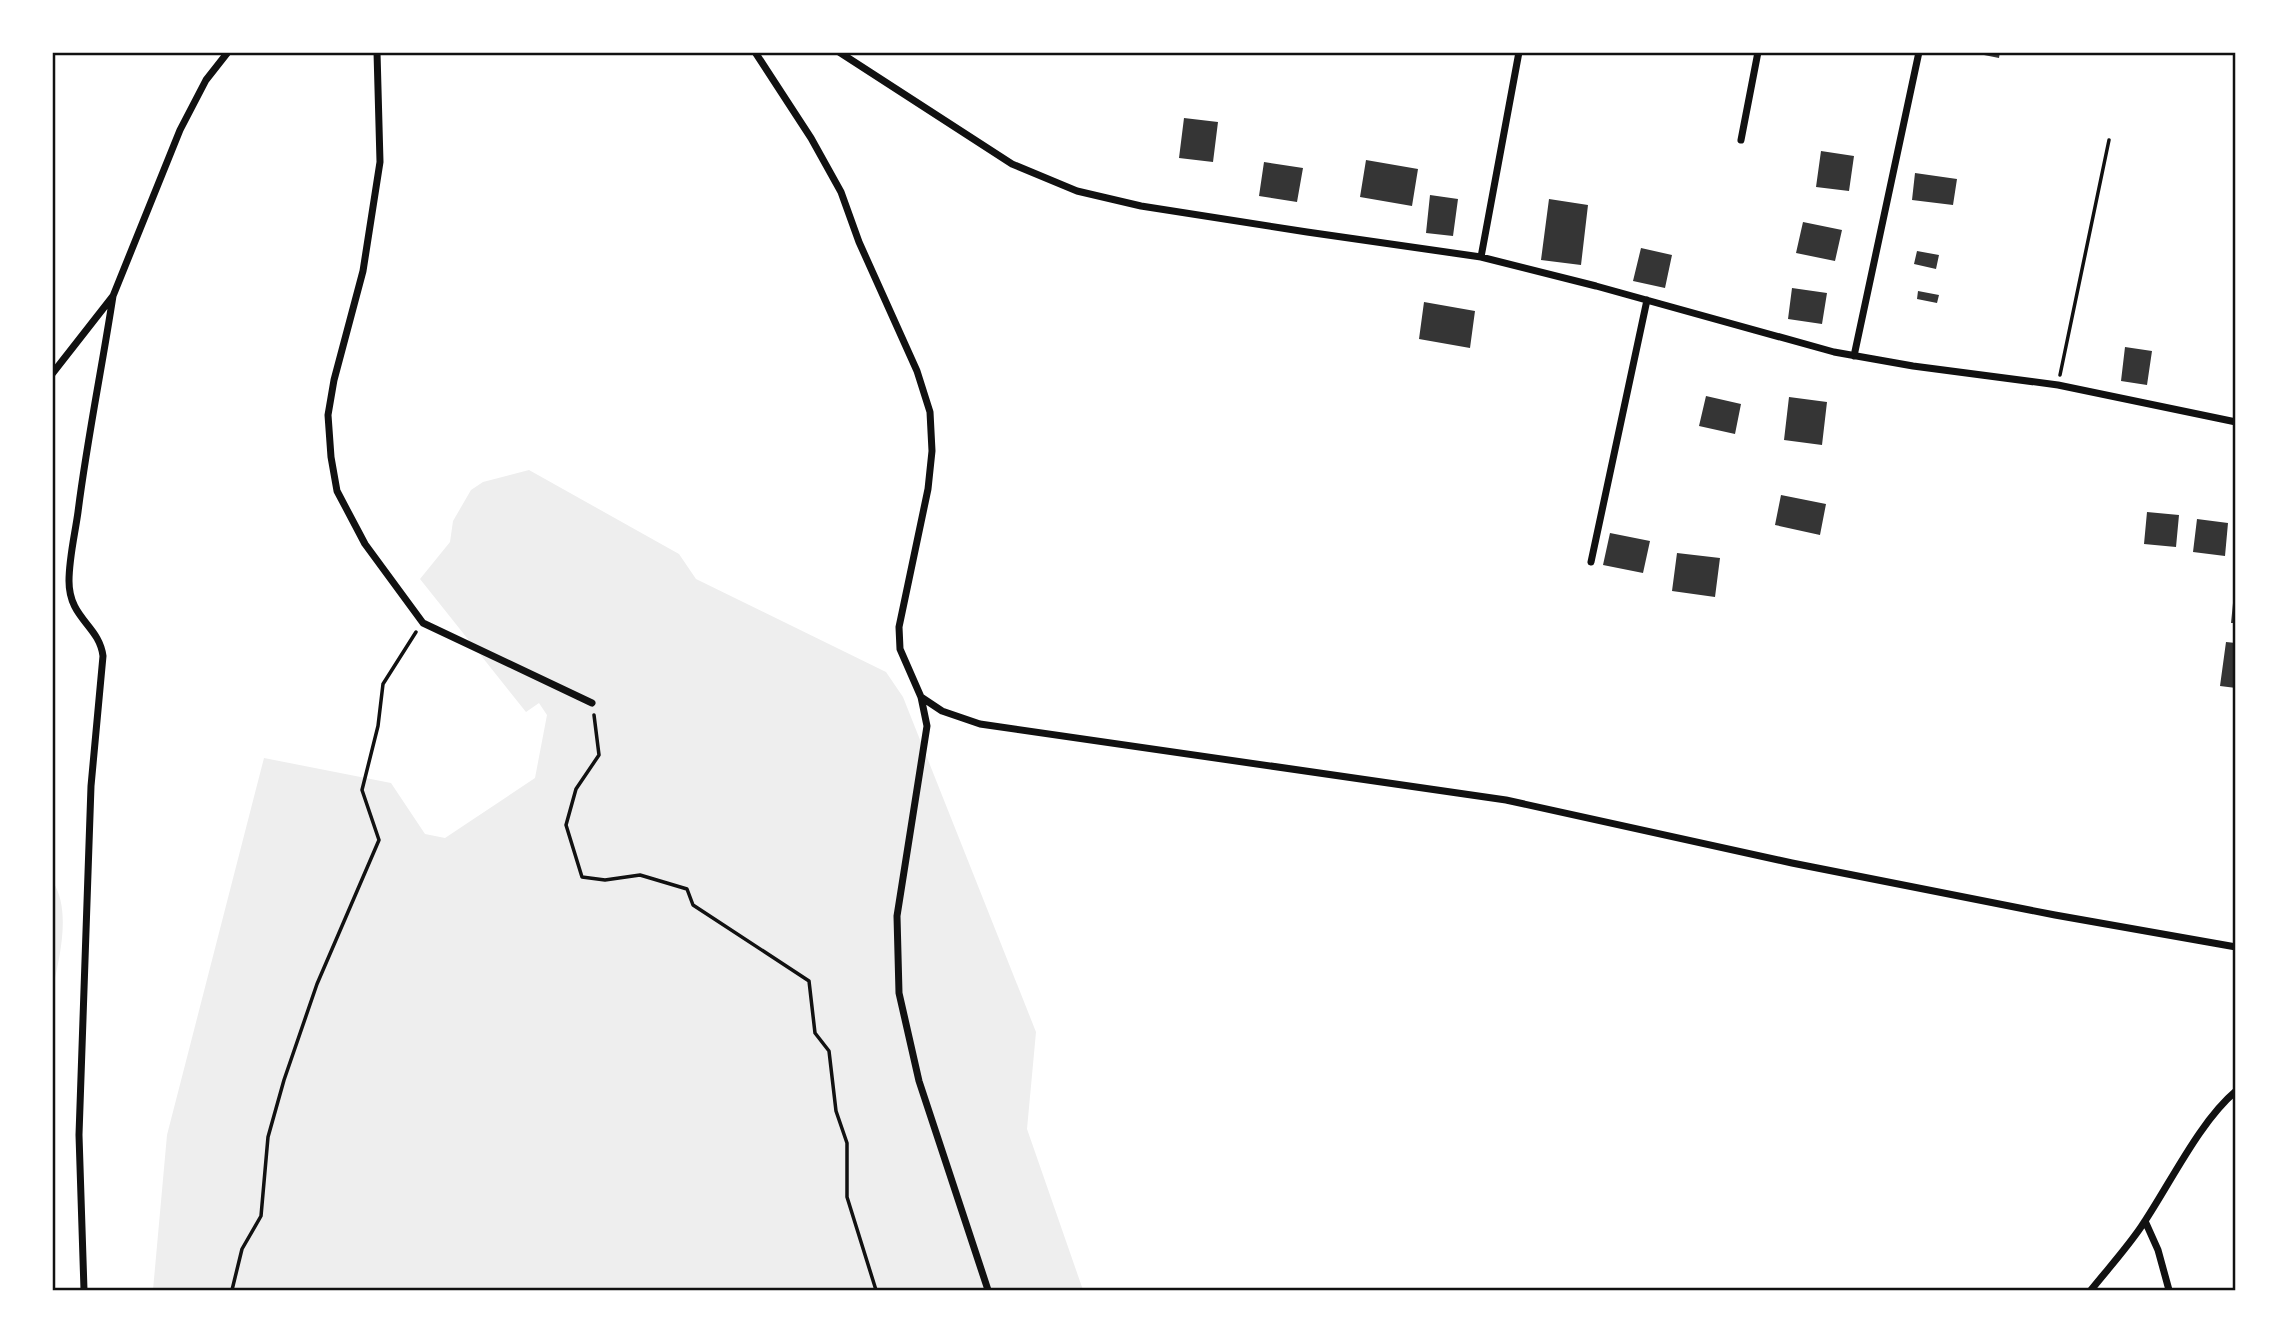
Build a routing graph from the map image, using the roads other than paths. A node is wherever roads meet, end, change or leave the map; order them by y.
1 (228, 52) edge
2 (377, 52) edge
3 (755, 52) edge
4 (839, 52) edge
5 (1519, 52) edge
6 (1758, 52) edge
7 (1919, 52) edge
8 (1741, 140) dead end
9 (1481, 257) junction
10 (113, 296) junction
11 (1647, 300) junction
12 (1854, 356) junction
13 (52, 374) edge
14 (2235, 422) edge
15 (1591, 562) dead end
16 (921, 697) junction
17 (592, 702) road end
18 (2235, 947) edge
19 (2235, 1091) edge
20 (2145, 1221) junction
21 (84, 1290) edge
22 (988, 1290) edge
23 (2091, 1290) edge
24 (2169, 1290) edge

1 - 10 street
2 - 17 street
3 - 16 street
4 - 9 street
5 - 9 street
6 - 8 street
7 - 12 street
9 - 11 street
10 - 13 street
10 - 21 street
11 - 12 street
11 - 15 street
12 - 14 street
16 - 18 street
16 - 22 street
19 - 20 street
20 - 23 street
20 - 24 street

